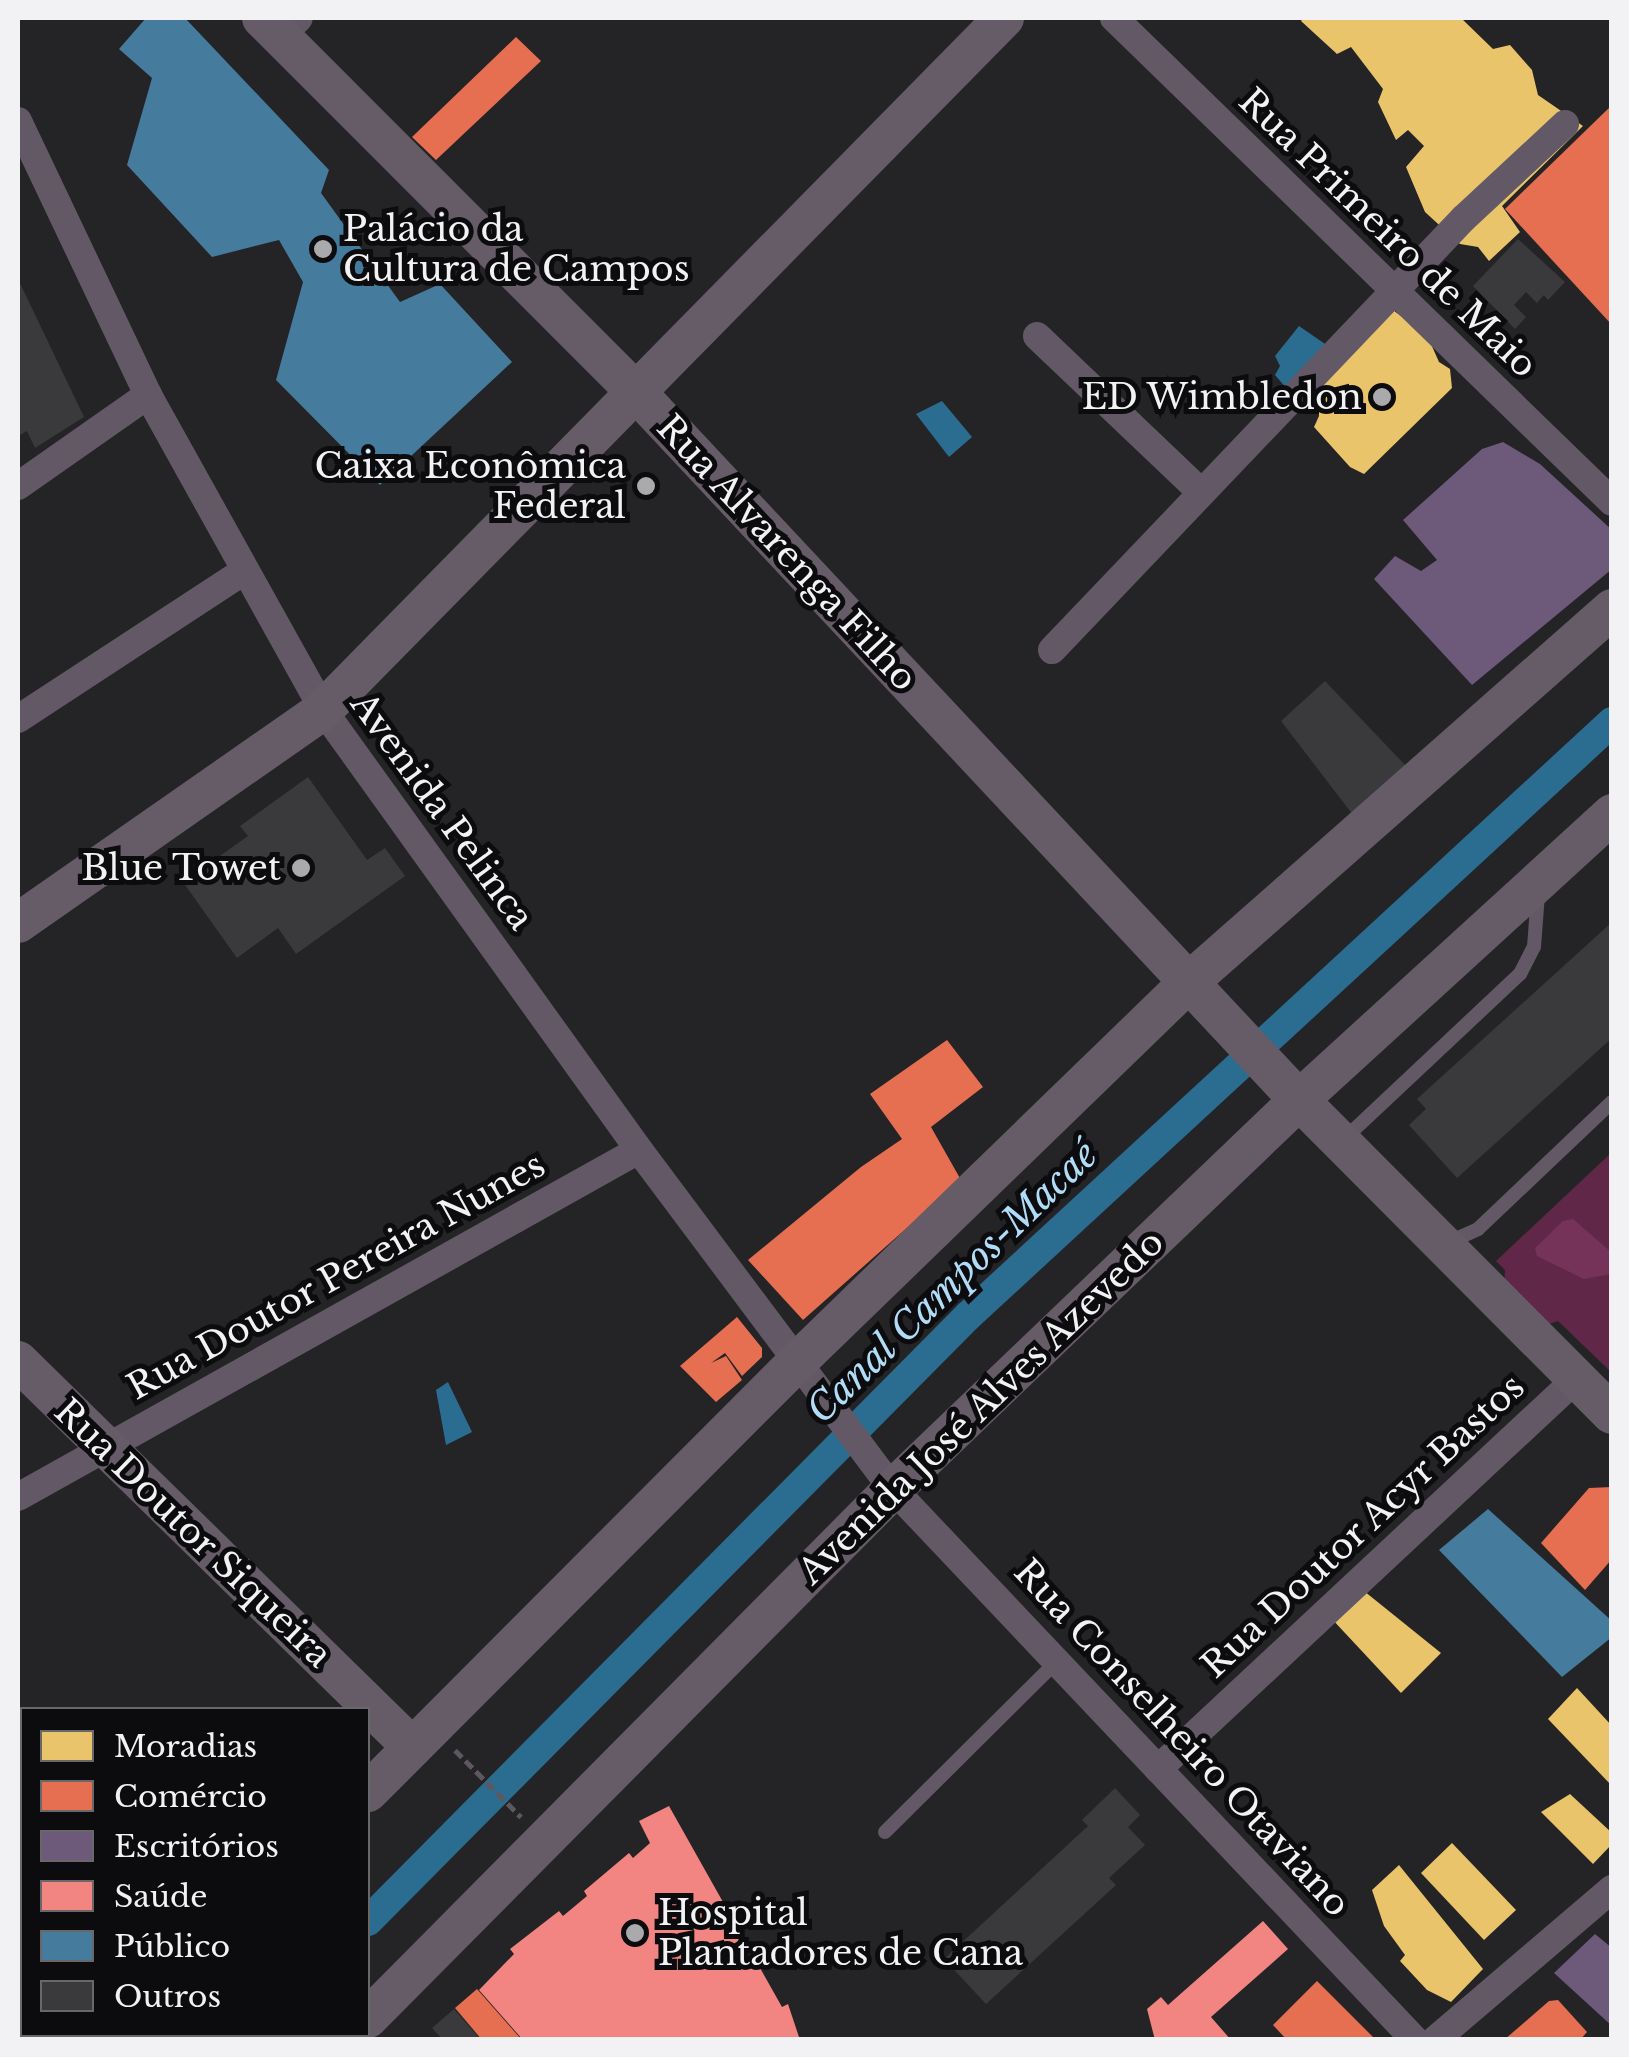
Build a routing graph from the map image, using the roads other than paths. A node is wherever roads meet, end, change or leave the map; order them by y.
1 (1004, 18) edge
2 (1114, 18) edge
3 (281, 24) edge
4 (18, 122) edge
5 (1565, 124) dead end
6 (1394, 291) junction
7 (1037, 336) dead end
8 (636, 392) junction
9 (148, 395) junction
10 (18, 486) edge
11 (1200, 491) junction
12 (1612, 502) edge
13 (244, 572) junction
14 (1612, 609) edge
15 (1052, 650) dead end
16 (323, 710) junction
17 (18, 719) edge
18 (1612, 814) edge
19 (1538, 882) junction
20 (18, 924) edge
21 (1190, 982) junction
22 (1299, 1100) junction
23 (1612, 1102) edge
24 (1341, 1142) junction
25 (639, 1150) junction
26 (1442, 1244) junction
27 (18, 1360) edge
28 (797, 1362) junction
29 (1575, 1380) junction
30 (1612, 1414) edge
31 (106, 1448) junction
32 (893, 1489) junction
33 (18, 1496) edge
34 (1057, 1661) junction
35 (412, 1746) junction
36 (1158, 1768) junction
37 (370, 1790) edge
38 (885, 1832) dead end
39 (1612, 1888) edge
40 (370, 2016) edge
41 (1416, 2040) edge
42 (1435, 2040) edge

1 - 8 main road
2 - 6 street, Rua Primeiro de Maio
3 - 8 main road, Rua Alvarenga Filho
4 - 9 street, Avenida Pelinca
5 - 6 street
6 - 11 street
6 - 12 street, Rua Primeiro de Maio
7 - 11 street
8 - 16 main road
8 - 21 main road, Rua Alvarenga Filho
9 - 10 street
9 - 13 street, Avenida Pelinca
11 - 15 street
13 - 16 street, Avenida Pelinca
13 - 17 street
14 - 21 main road
16 - 20 main road
16 - 25 street, Avenida Pelinca
18 - 19 main road, Avenida José Alves Azevedo
19 - 22 main road, Avenida José Alves Azevedo
19 - 24 lane
21 - 22 main road, Rua Alvarenga Filho
21 - 28 main road
22 - 24 main road, Rua Alvarenga Filho
22 - 32 main road, Avenida José Alves Azevedo
23 - 26 lane
24 - 26 main road, Rua Alvarenga Filho
25 - 28 street, Avenida Pelinca
25 - 31 street, Rua Doutor Pereira Nunes
26 - 29 main road, Rua Alvarenga Filho
27 - 31 main road, Rua Doutor Siqueira
28 - 32 street, Avenida Pelinca
28 - 35 main road
29 - 30 main road, Rua Alvarenga Filho
29 - 36 street, Rua Doutor Acyr Bastos
31 - 33 street, Rua Doutor Pereira Nunes
31 - 35 main road, Rua Doutor Siqueira
32 - 34 street, Rua Conselheiro Otaviano
32 - 40 main road, Avenida José Alves Azevedo
34 - 36 street, Rua Conselheiro Otaviano
34 - 38 lane
35 - 37 main road
36 - 41 street, Rua Conselheiro Otaviano
39 - 42 street

